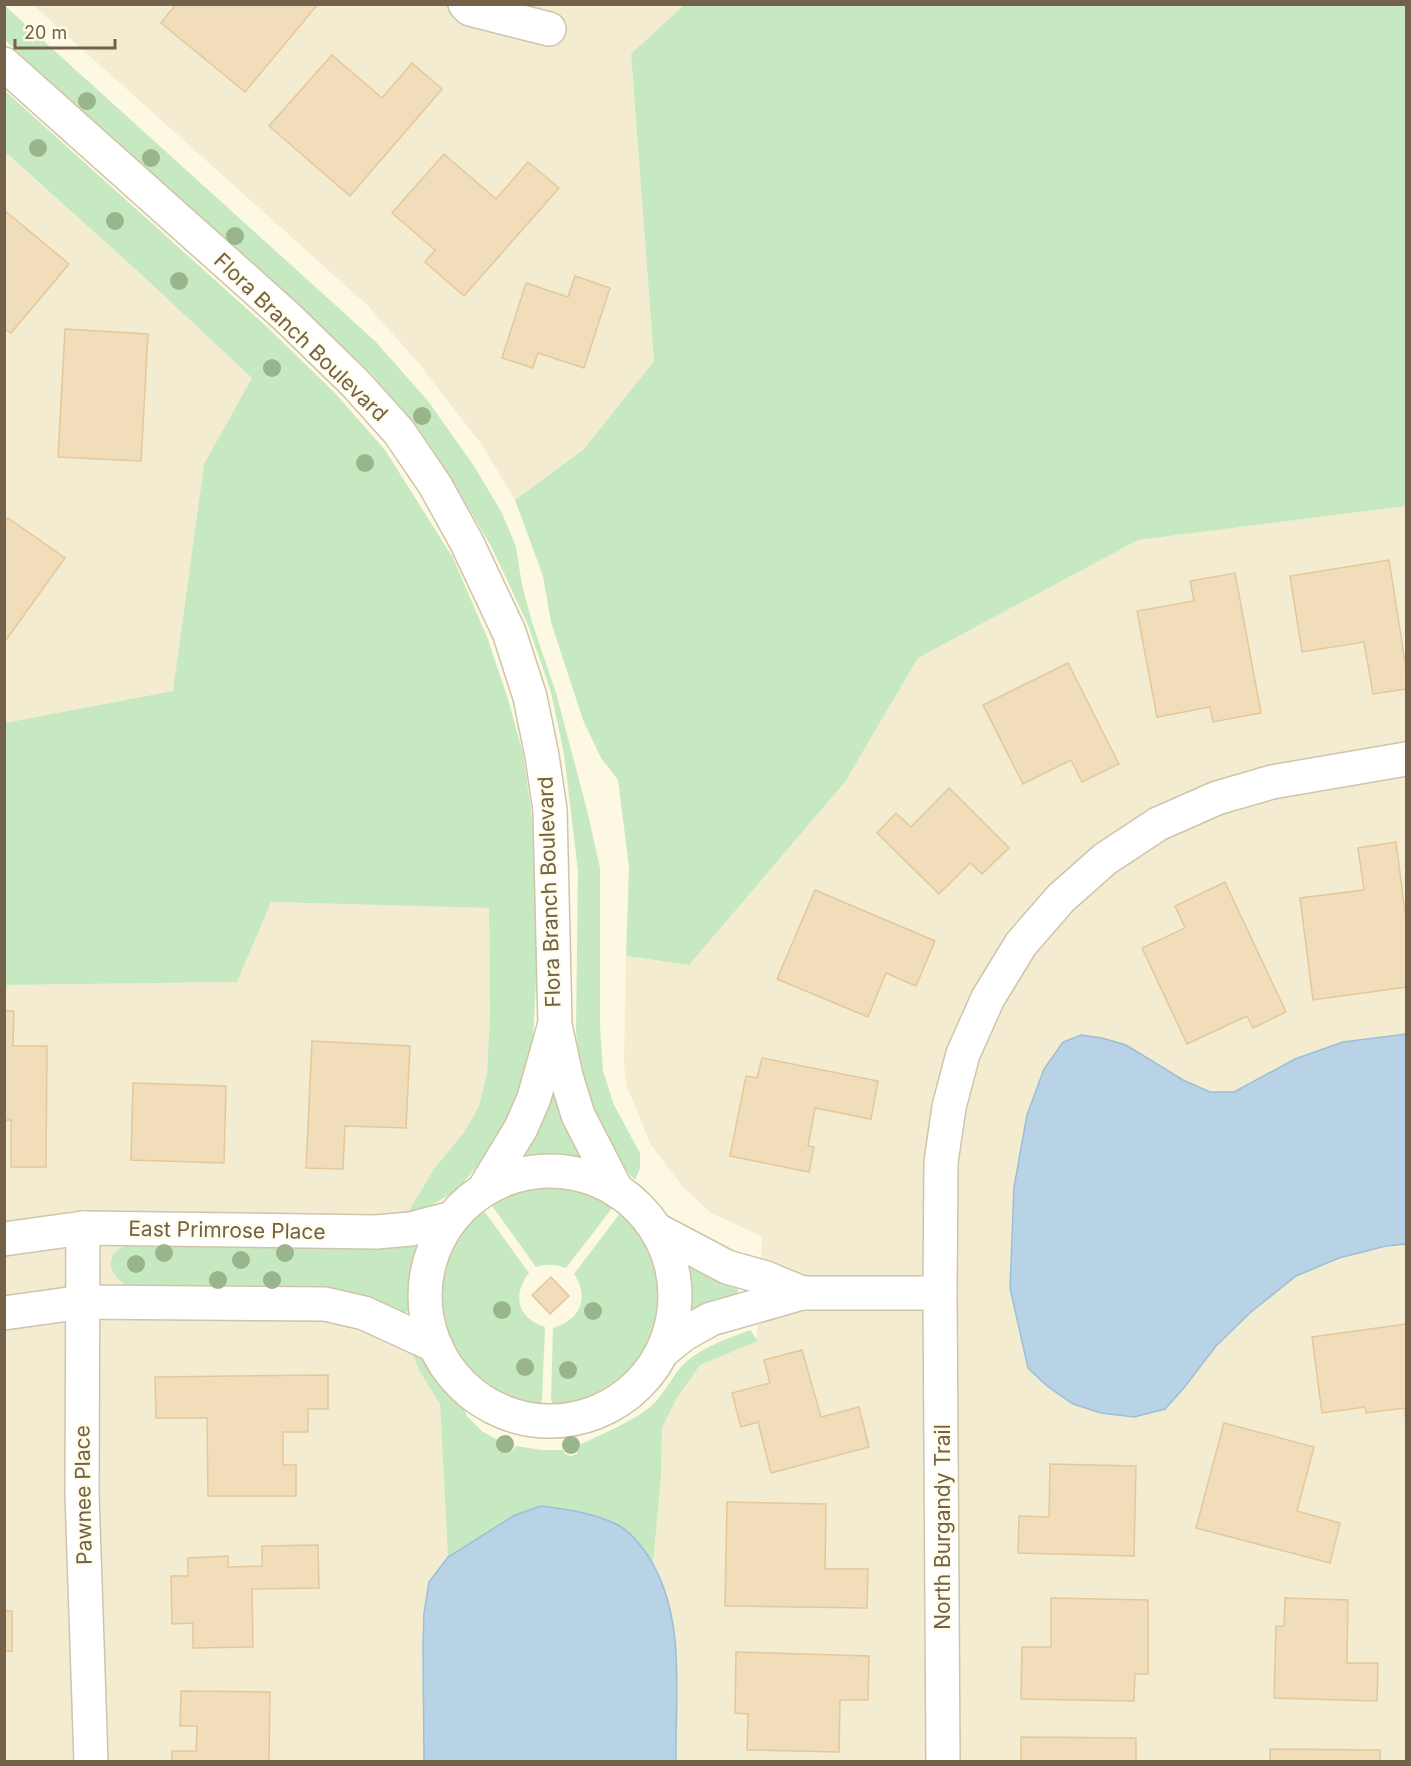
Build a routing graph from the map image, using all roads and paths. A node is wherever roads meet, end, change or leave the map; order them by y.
1 (465, 4) edge
2 (549, 29) dead end
3 (4, 64) edge
4 (1407, 759) edge
5 (555, 1025) junction
6 (487, 1184) junction
7 (617, 1191) junction
8 (449, 1219) junction
9 (83, 1228) junction
10 (657, 1230) junction
11 (4, 1239) edge
12 (802, 1293) junction
13 (940, 1293) junction
14 (82, 1302) junction
15 (4, 1313) edge
16 (436, 1346) junction
17 (664, 1350) junction
18 (91, 1761) edge
19 (943, 1761) edge

1 - 2 street
3 - 5 street, Flora Branch Boulevard
4 - 13 street, North Burgandy Trail
5 - 6 street, Flora Branch Boulevard
5 - 7 street, Flora Branch Boulevard
6 - 7 street, Flora Branch Boulevard
6 - 8 street, Flora Branch Boulevard
7 - 10 street, Flora Branch Boulevard
8 - 9 street, East Primrose Place
8 - 16 street, Flora Branch Boulevard
9 - 11 street, East Primrose Place
9 - 14 street, Pawnee Place
10 - 12 street
10 - 17 street, Flora Branch Boulevard
12 - 13 street
12 - 17 street
13 - 19 street, North Burgandy Trail
14 - 15 street
14 - 16 street
14 - 18 street, Pawnee Place
16 - 17 street, Flora Branch Boulevard

